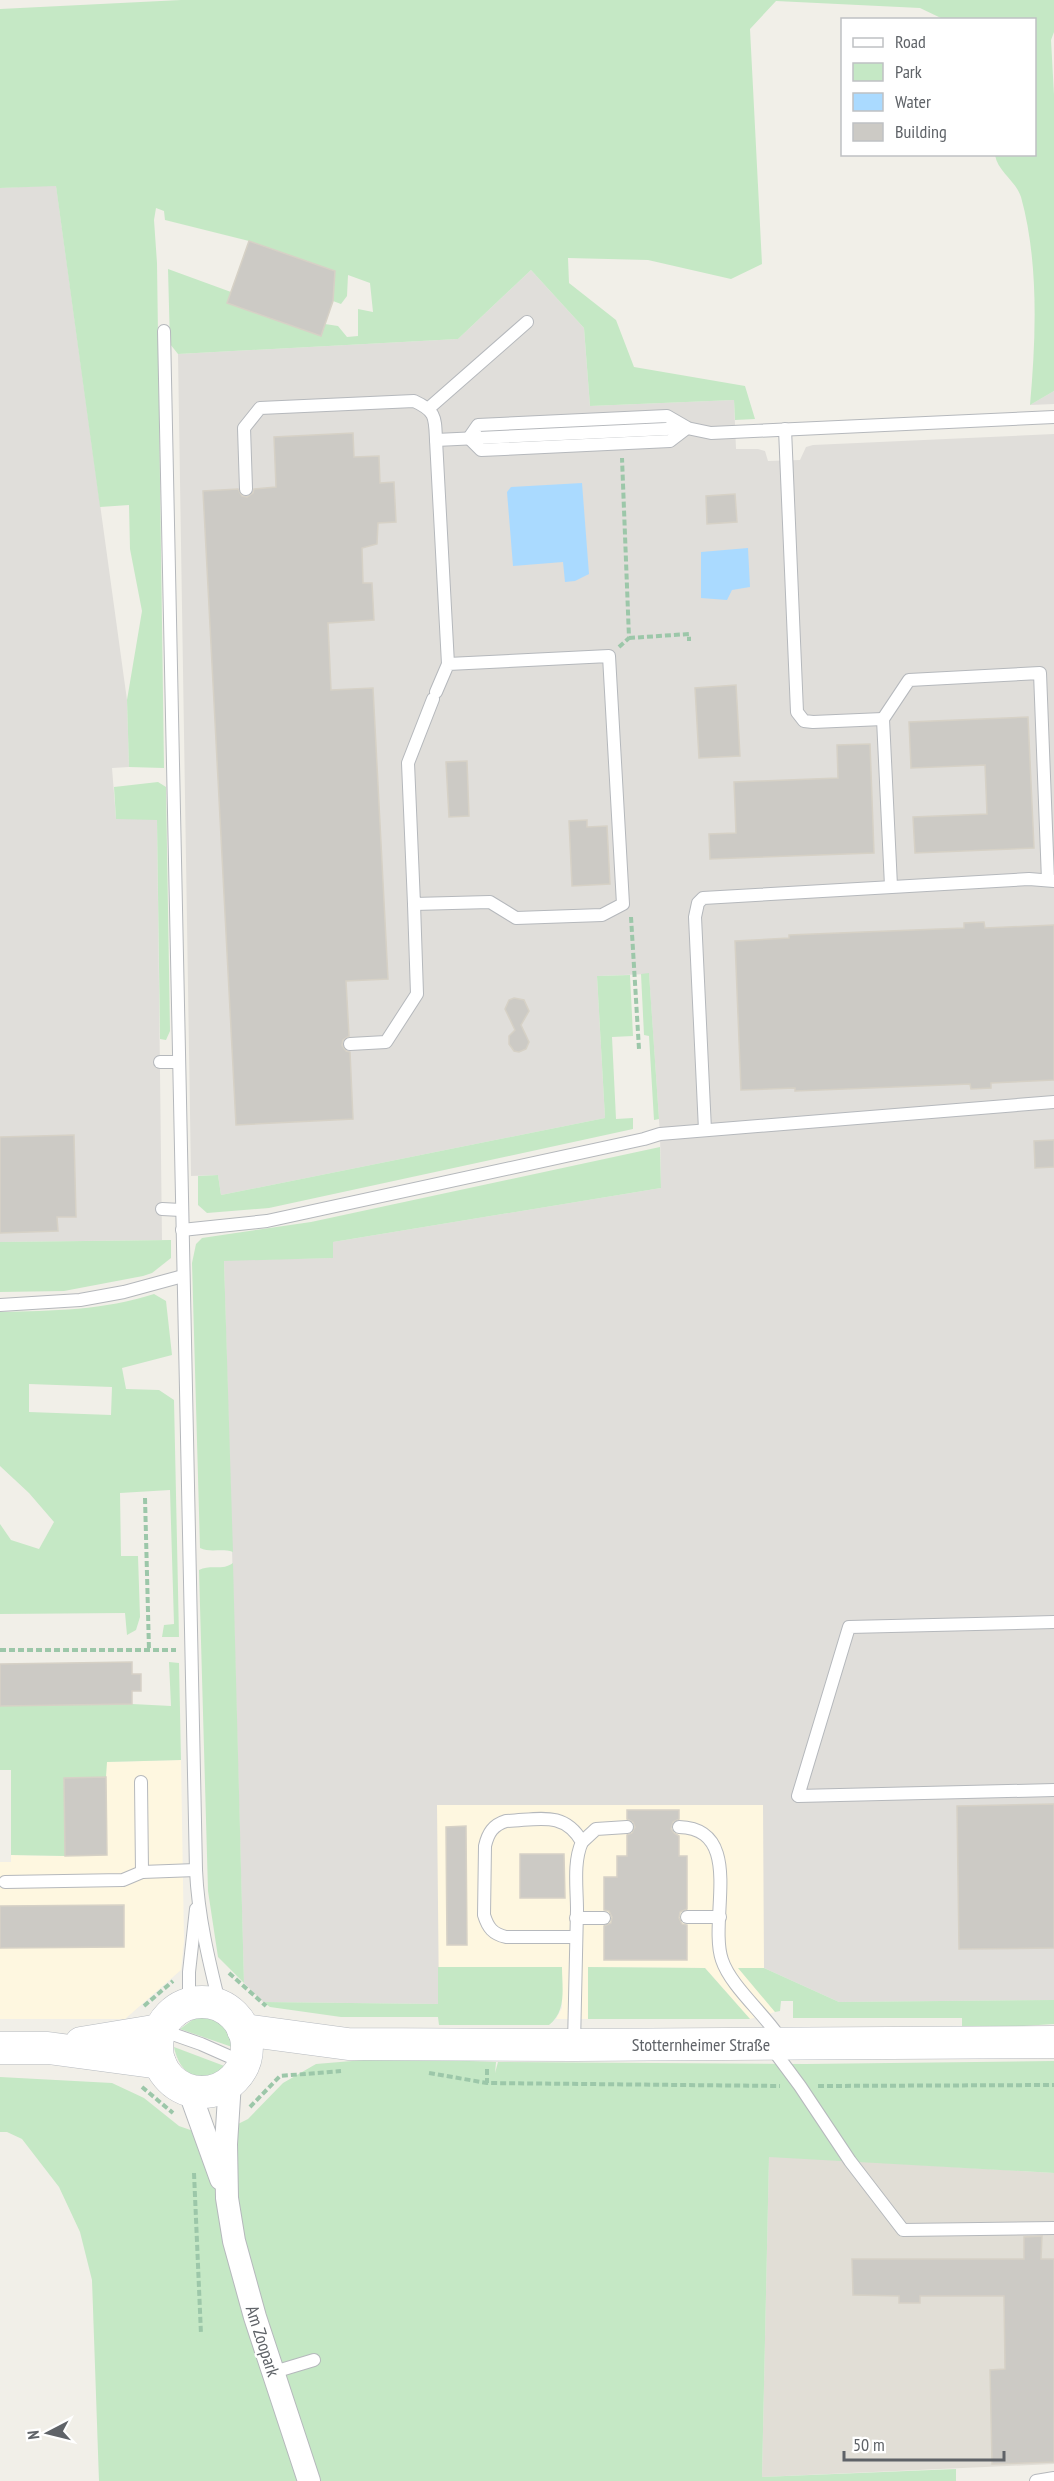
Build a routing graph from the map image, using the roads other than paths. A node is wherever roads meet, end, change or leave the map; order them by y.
1 (527, 322) dead end
2 (164, 331) dead end
3 (429, 408) junction
4 (1054, 417) edge
5 (687, 428) junction
6 (785, 429) junction
7 (469, 438) junction
8 (436, 440) junction
9 (246, 489) dead end
10 (448, 664) junction
11 (883, 719) junction
12 (1051, 881) edge
13 (891, 886) junction
14 (414, 904) junction
15 (350, 1044) dead end
16 (160, 1062) dead end
17 (179, 1062) junction
18 (1054, 1102) edge
19 (705, 1130) junction
20 (162, 1209) dead end
21 (181, 1210) junction
22 (182, 1230) junction
23 (183, 1276) junction
24 (0, 1305) edge
25 (1054, 1622) edge
26 (141, 1782) dead end
27 (1054, 1790) edge
28 (627, 1827) dead end
29 (680, 1827) dead end
30 (582, 1842) junction
31 (196, 1870) junction
32 (142, 1872) junction
33 (5, 1882) dead end
34 (197, 1892) junction
35 (687, 1917) dead end
36 (720, 1917) junction
37 (576, 1918) junction
38 (604, 1918) dead end
39 (576, 1937) junction
40 (189, 2004) junction
41 (220, 2006) junction
42 (160, 2030) junction
43 (243, 2030) junction
44 (1054, 2042) edge
45 (776, 2044) junction
46 (574, 2045) junction
47 (0, 2048) edge
48 (48, 2048) junction
49 (345, 2057) junction
50 (237, 2073) junction
51 (150, 2075) junction
52 (185, 2105) junction
53 (227, 2198) junction
54 (1054, 2228) edge
55 (314, 2360) dead end
56 (274, 2372) junction
57 (1054, 2478) edge
58 (309, 2481) edge
59 (1036, 2481) edge

1 - 3 lane
2 - 17 lane
3 - 8 lane
3 - 9 lane
4 - 6 lane
5 - 6 lane
5 - 7 lane
5 - 7 lane
6 - 11 lane
7 - 8 lane
8 - 10 lane
10 - 14 lane
10 - 14 lane
11 - 12 lane
11 - 13 lane
12 - 13 lane
13 - 19 lane
14 - 15 lane
16 - 17 lane
17 - 21 lane
18 - 19 lane
19 - 22 lane
20 - 21 lane
21 - 22 lane
22 - 23 lane
23 - 24 lane
23 - 31 lane
25 - 27 lane
26 - 32 lane
28 - 30 lane
29 - 36 lane
30 - 37 lane
30 - 39 lane
31 - 32 lane
31 - 34 lane
32 - 33 lane
34 - 40 lane
34 - 41 lane
35 - 36 lane
36 - 45 lane
37 - 38 lane
37 - 39 lane
39 - 46 lane
40 - 41 main road
40 - 42 main road
41 - 43 main road
42 - 48 main road
42 - 50 lane
42 - 51 main road
43 - 49 main road
43 - 50 main road
44 - 45 main road, Stotternheimer Straße
45 - 46 main road, Stotternheimer Straße
45 - 54 lane
46 - 49 main road, Stotternheimer Straße
47 - 48 main road
48 - 51 main road
49 - 50 main road
50 - 52 main road
50 - 53 street, Am Zoopark
51 - 52 main road
52 - 53 street, Am Zoopark
53 - 56 street, Am Zoopark
55 - 56 lane
56 - 58 street, Am Zoopark
57 - 59 lane

